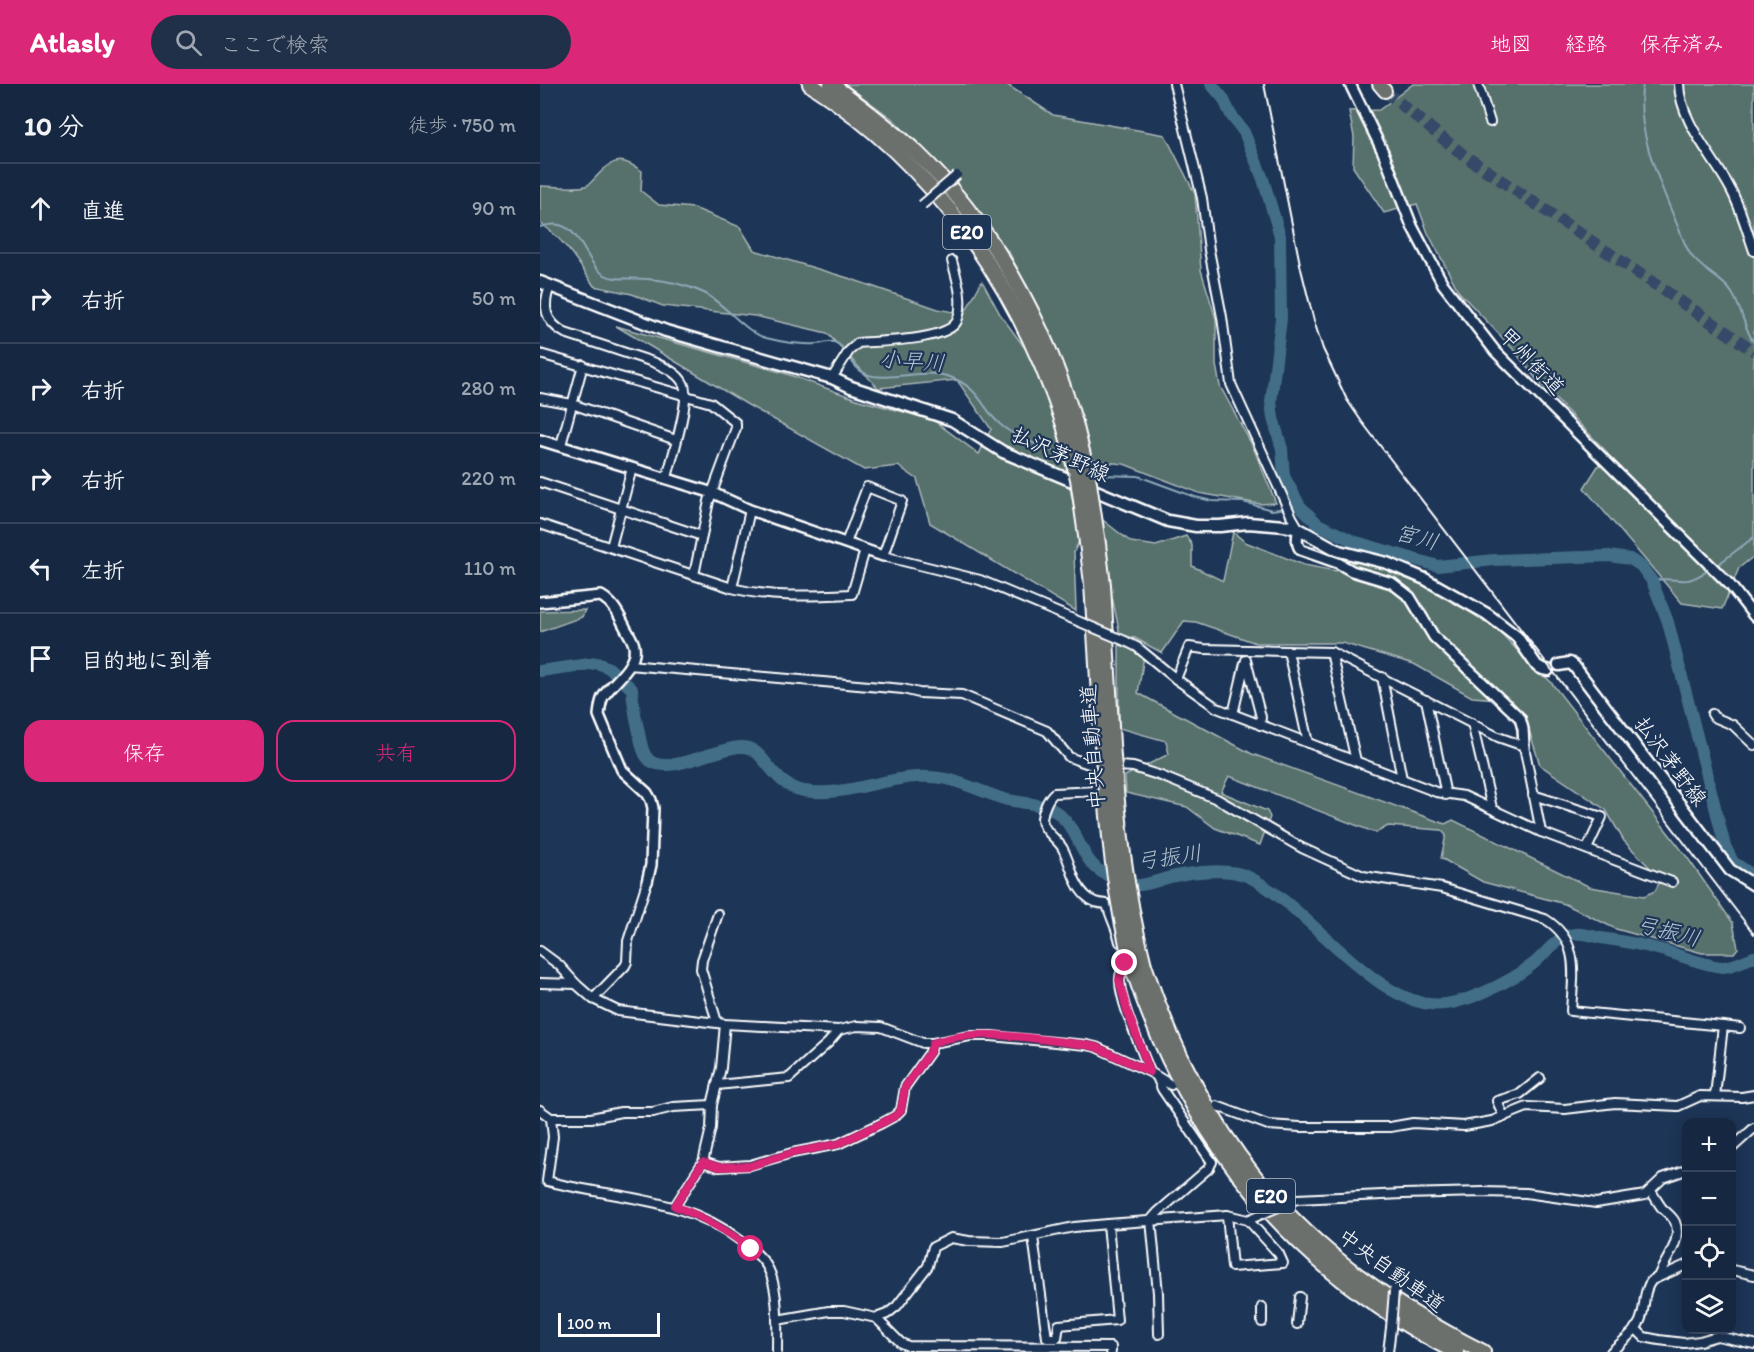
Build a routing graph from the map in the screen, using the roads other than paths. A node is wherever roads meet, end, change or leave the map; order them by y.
1 (810, 84) edge
2 (831, 84) edge
3 (1174, 84) edge
4 (1350, 84) edge
5 (1478, 84) edge
6 (1679, 84) edge
7 (1490, 122) dead end
8 (959, 173) dead end
9 (922, 205) dead end
10 (1754, 251) edge
11 (952, 261) dead end
12 (545, 284) edge
13 (540, 354) edge
14 (583, 365) junction
15 (832, 378) junction
16 (687, 396) junction
17 (540, 398) edge
18 (572, 404) junction
19 (1070, 424) junction
20 (540, 440) edge
21 (676, 440) junction
22 (561, 445) junction
23 (632, 468) junction
24 (667, 478) junction
25 (540, 482) edge
26 (713, 493) junction
27 (622, 509) junction
28 (750, 510) junction
29 (540, 524) edge
30 (1299, 530) junction
31 (702, 536) junction
32 (846, 543) junction
33 (611, 547) junction
34 (865, 550) junction
35 (883, 556) junction
36 (694, 575) junction
37 (732, 588) junction
38 (540, 602) edge
39 (1754, 616) edge
40 (1245, 650) junction
41 (1288, 651) junction
42 (1331, 652) junction
43 (1246, 660) junction
44 (629, 665) junction
45 (1559, 665) dead end
46 (1548, 670) dead end
47 (1382, 678) junction
48 (1176, 679) junction
49 (1426, 700) junction
50 (1233, 714) junction
51 (1712, 714) dead end
52 (1472, 723) junction
53 (1260, 725) junction
54 (1308, 743) junction
55 (1754, 745) edge
56 (1524, 746) junction
57 (1356, 761) junction
58 (1095, 764) junction
59 (1402, 779) junction
60 (1446, 795) junction
61 (1533, 795) junction
62 (1492, 808) junction
63 (1541, 832) junction
64 (1587, 849) junction
65 (647, 882) joint
66 (1672, 882) dead end
67 (1754, 885) edge
68 (717, 914) dead end
69 (540, 951) edge
70 (1139, 967) junction
71 (540, 983) edge
72 (576, 984) junction
73 (593, 999) junction
74 (721, 1023) junction
75 (1723, 1026) junction
76 (1740, 1028) dead end
77 (839, 1030) junction
78 (933, 1043) junction
79 (1154, 1074) junction
80 (1540, 1078) dead end
81 (717, 1084) junction
82 (1171, 1084) dead end
83 (1754, 1095) edge
84 (1715, 1096) junction
85 (712, 1105) junction
86 (1217, 1107) dead end
87 (540, 1110) edge
88 (1504, 1116) junction
89 (551, 1118) junction
90 (1754, 1128) edge
91 (1736, 1144) edge
92 (703, 1162) junction
93 (1682, 1171) edge
94 (1651, 1191) junction
95 (675, 1206) junction
96 (1227, 1215) junction
97 (1251, 1219) junction
98 (1151, 1220) junction
99 (1108, 1224) junction
100 (1033, 1237) junction
101 (1682, 1267) edge
102 (1736, 1271) edge
103 (1754, 1275) edge
104 (1658, 1277) junction
105 (1394, 1291) dead end
106 (1300, 1297) dead end
107 (1262, 1307) dead end
108 (876, 1318) junction
109 (777, 1320) junction
110 (1262, 1322) dead end
111 (1298, 1324) dead end
112 (1635, 1328) junction
113 (1159, 1334) dead end
114 (1754, 1344) edge
115 (777, 1352) edge
116 (1111, 1352) edge
117 (1388, 1352) edge
118 (1456, 1352) edge
119 (1482, 1352) edge
120 (1611, 1352) edge

1 - 19 highway, 中央自動車道 / E20
2 - 19 highway, 中央自動車道 / E20
3 - 30 street
4 - 39 street, 甲州街道
5 - 7 street
6 - 10 street
8 - 9 street, bridge
11 - 15 street
12 - 15 main road, 払沢茅野線
12 - 16 street
13 - 14 street
14 - 16 street
14 - 18 street
15 - 30 main road, 払沢茅野線
16 - 21 street
16 - 26 street
17 - 18 street
18 - 21 street
18 - 22 street
19 - 70 highway, 中央自動車道 / E20, bridge
20 - 22 street
21 - 24 street
22 - 23 street
23 - 24 street
23 - 27 street
24 - 26 street
25 - 27 street
26 - 28 street
26 - 31 street
27 - 31 street
27 - 33 street
28 - 32 street
28 - 37 street
29 - 33 street
30 - 46 main road, 払沢茅野線
30 - 56 street
31 - 36 street
32 - 34 street
32 - 35 street
33 - 36 street
34 - 35 street
34 - 37 street
35 - 48 street, bridge
36 - 37 street
38 - 44 street
40 - 41 street
40 - 43 street
40 - 48 street
41 - 42 street
41 - 54 street
42 - 47 street
42 - 57 street
43 - 50 street
43 - 53 street
44 - 58 street
44 - 65 street
45 - 67 main road, 払沢茅野線
47 - 49 street
47 - 59 street
48 - 50 street
49 - 52 street
49 - 60 street
50 - 53 street
51 - 55 street
52 - 56 street
52 - 62 street
53 - 54 street
54 - 57 street
56 - 61 street
57 - 59 street
58 - 75 street
58 - 79 street
59 - 60 street
60 - 62 street
61 - 63 street
61 - 64 street
62 - 63 street
63 - 64 street
64 - 66 street
65 - 73 street
68 - 74 street
69 - 72 street
70 - 118 highway, 中央自動車道 / E20
70 - 119 highway, 中央自動車道 / E20
71 - 72 street
72 - 73 street
73 - 74 street
74 - 77 street
74 - 81 street
75 - 76 street
75 - 84 street
77 - 78 street
77 - 81 street
78 - 79 street
78 - 92 street
79 - 82 street
79 - 98 street
80 - 88 street
81 - 85 street
83 - 84 street
84 - 88 street
85 - 89 street
85 - 92 street
86 - 88 street
87 - 89 street
89 - 95 street
90 - 91 street
92 - 95 street
93 - 94 street
94 - 97 street, bridge
94 - 104 street
95 - 109 street
96 - 97 street
96 - 97 street
96 - 98 street
98 - 99 street
98 - 113 street
99 - 100 street
99 - 100 street
100 - 108 street
101 - 104 street
102 - 103 street
104 - 112 street
105 - 117 street, bridge
106 - 111 street
107 - 110 street
108 - 109 street
108 - 116 street
109 - 115 street
112 - 114 street
112 - 120 street

